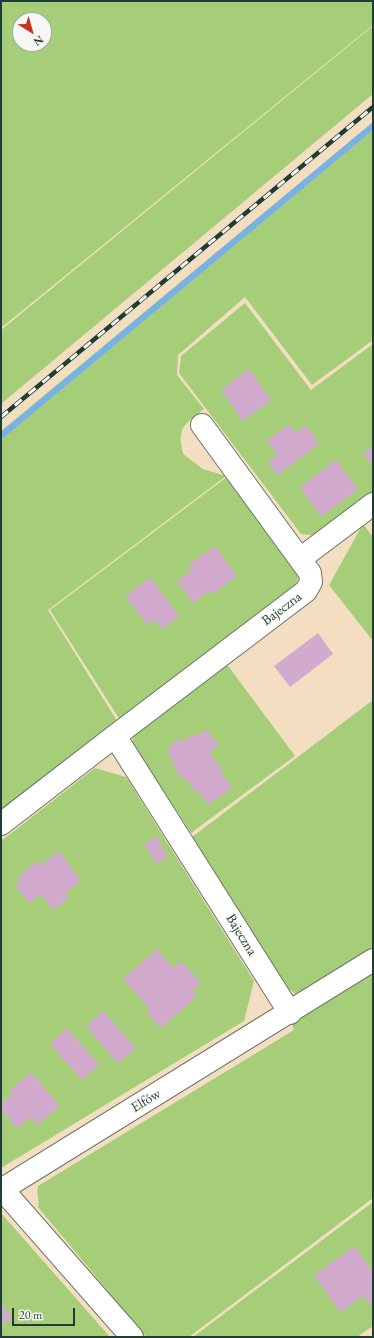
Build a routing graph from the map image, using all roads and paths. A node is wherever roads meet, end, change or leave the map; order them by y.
1 (202, 425) dead end
2 (373, 504) edge
3 (300, 559) junction
4 (115, 736) junction
5 (1, 824) edge
6 (373, 960) edge
7 (290, 1013) junction
8 (2, 1189) edge
9 (132, 1337) edge

1 - 3 street, Bajeczna
2 - 3 street
3 - 4 street, Bajeczna
4 - 5 street, Bajeczna
4 - 7 street, Bajeczna
6 - 7 street, Elfów
7 - 8 street, Elfów
8 - 9 street

